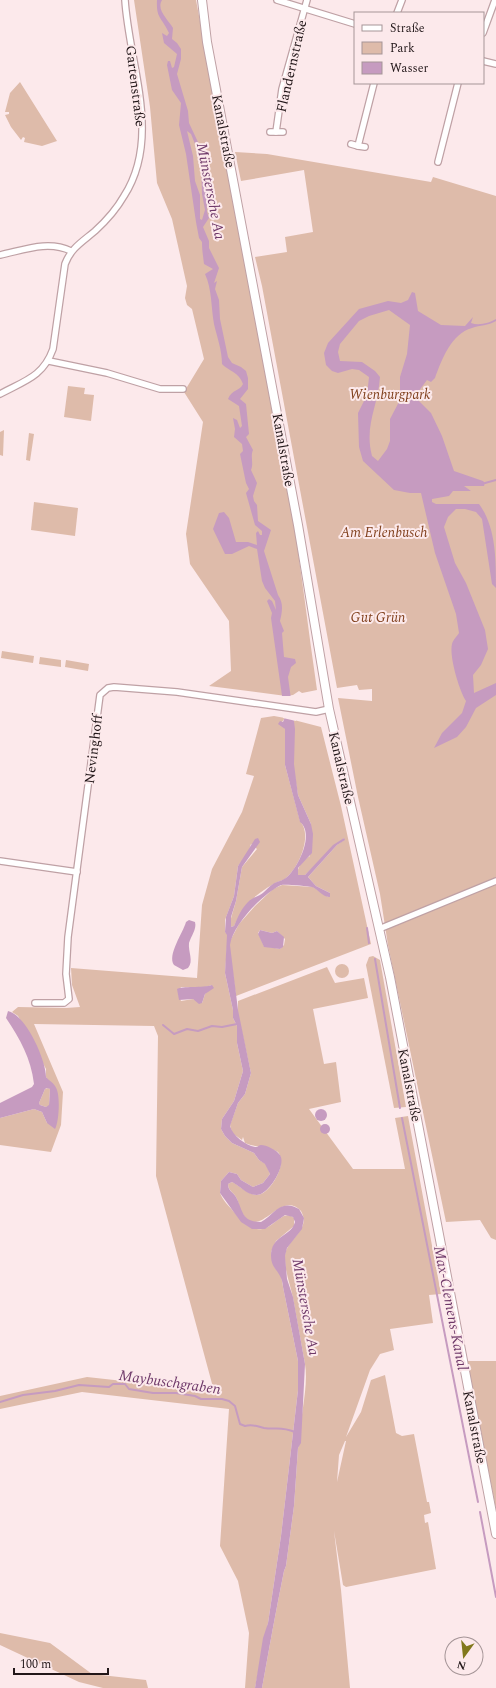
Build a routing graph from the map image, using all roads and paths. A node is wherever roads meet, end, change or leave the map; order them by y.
1 (125, 0) edge
2 (202, 0) edge
3 (277, 0) edge
4 (307, 0) edge
5 (402, 0) edge
6 (495, 0) edge
7 (304, 10) junction
8 (396, 12) edge
9 (354, 24) edge
10 (484, 30) edge
11 (484, 61) edge
12 (496, 64) edge
13 (374, 84) edge
14 (458, 84) edge
15 (270, 132) dead end
16 (276, 132) junction
17 (283, 132) dead end
18 (351, 144) dead end
19 (358, 146) junction
20 (364, 147) dead end
21 (438, 162) dead end
22 (71, 251) junction
23 (0, 255) edge
24 (49, 362) junction
25 (183, 389) dead end
26 (0, 394) edge
27 (329, 709) junction
28 (0, 861) edge
29 (77, 872) junction
30 (496, 881) edge
31 (379, 929) junction
32 (35, 1003) dead end
33 (496, 1534) edge

1 - 22 street, Gartenstraße
2 - 27 main road, Kanalstraße
3 - 7 street
4 - 7 street, Flandernstraße
5 - 8 street
6 - 10 street
7 - 9 street
7 - 16 street, Flandernstraße
11 - 12 street
13 - 19 street
14 - 21 street
15 - 16 street, Flandernstraße
16 - 17 street, Flandernstraße
18 - 19 street
19 - 20 street
22 - 23 street
22 - 24 street
24 - 25 street
24 - 26 street
27 - 29 street, Nevinghoff
27 - 31 main road, Kanalstraße
28 - 29 street
29 - 32 street, Nevinghoff
30 - 31 street
31 - 33 main road, Kanalstraße

